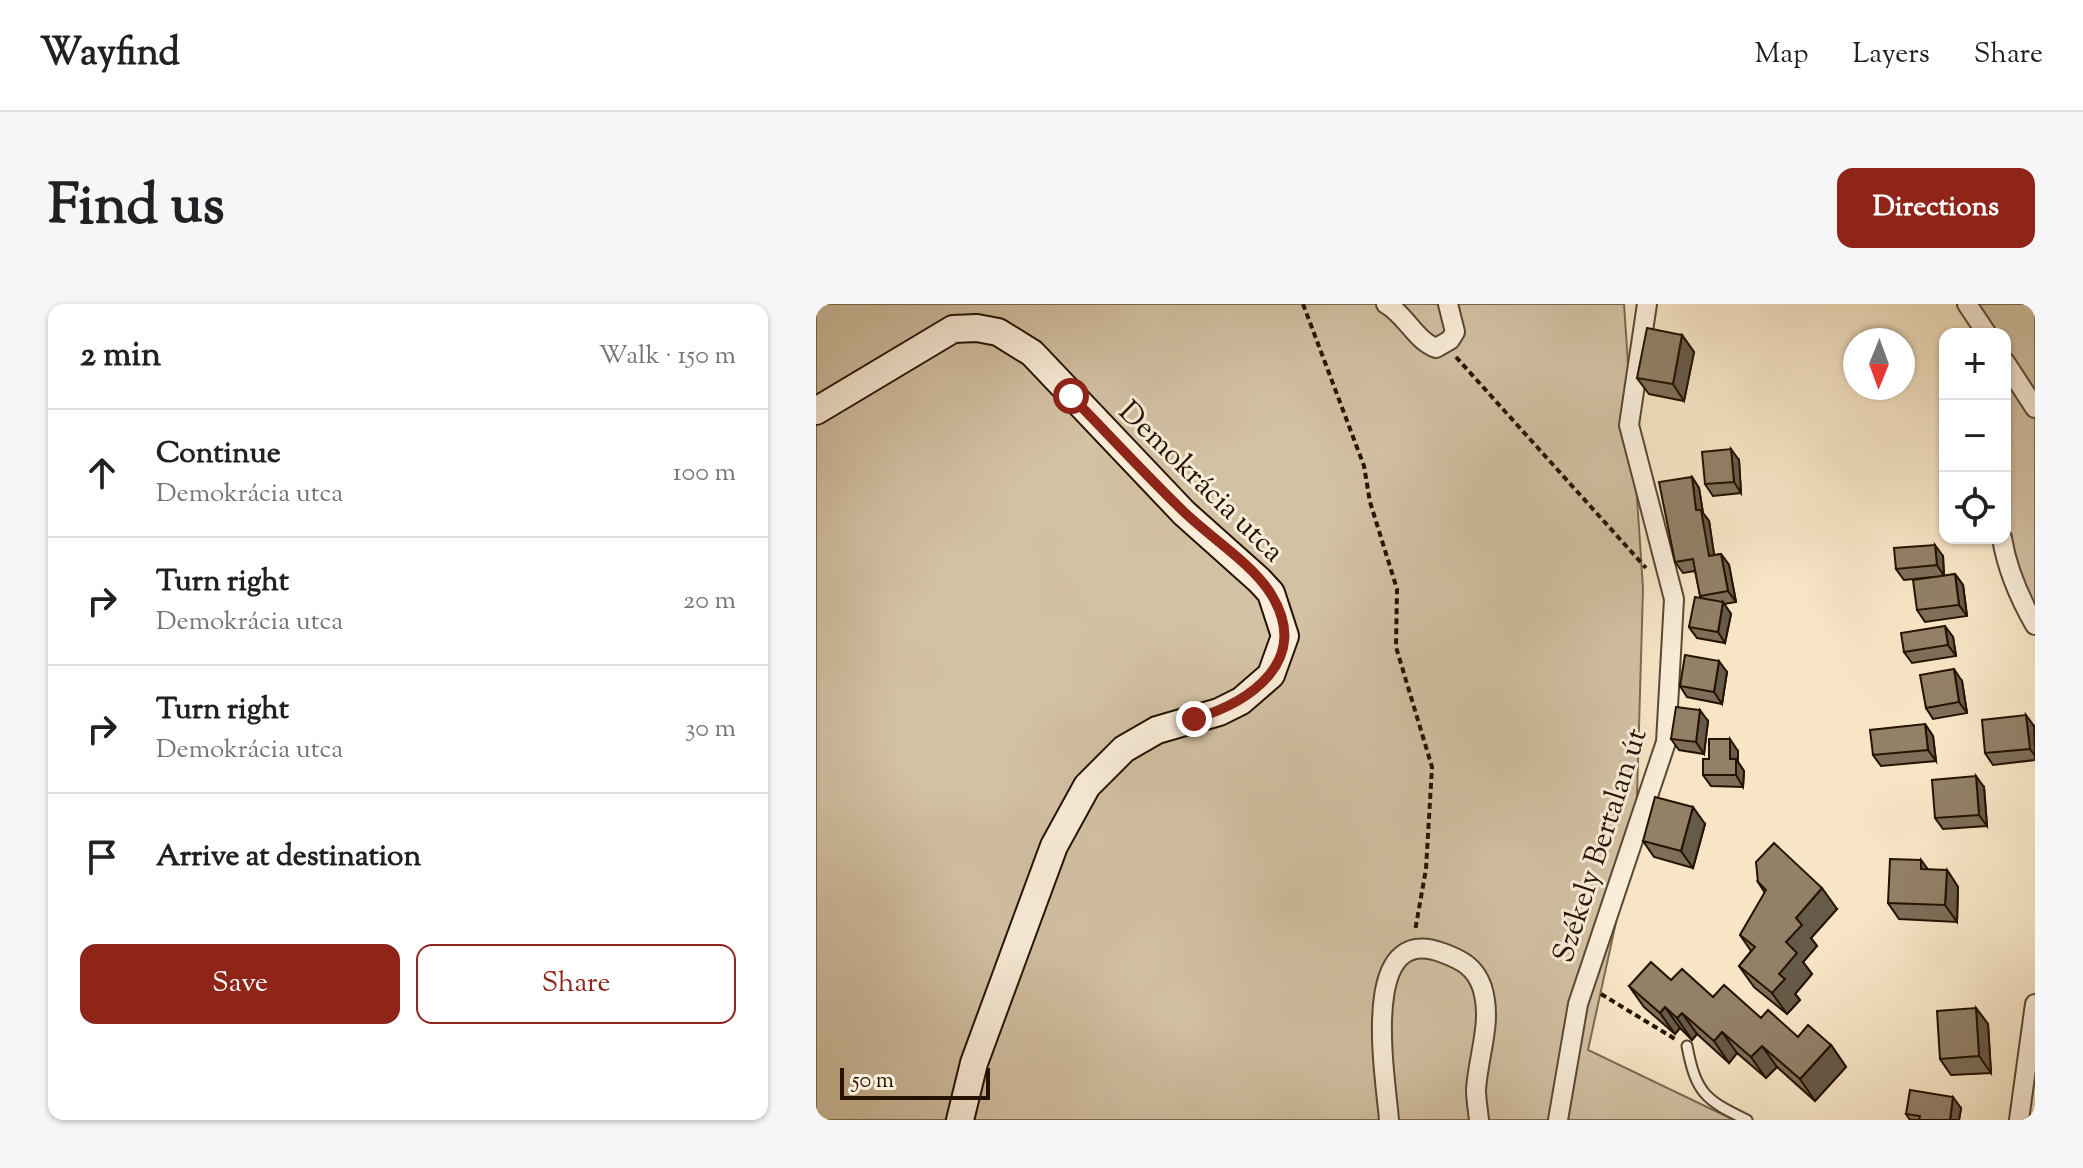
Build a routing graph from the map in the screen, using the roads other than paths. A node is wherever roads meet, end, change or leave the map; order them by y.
1 (1386, 304) edge
2 (1448, 304) edge
3 (1647, 304) edge
4 (1967, 304) edge
5 (1983, 328) edge
6 (2011, 371) edge
7 (2035, 408) edge
8 (816, 411) edge
9 (2004, 544) edge
10 (2035, 625) edge
11 (2035, 1004) edge
12 (1687, 1046) road end
13 (960, 1120) edge
14 (1389, 1120) edge
15 (1479, 1120) edge
16 (1558, 1120) edge
17 (1747, 1120) edge
18 (2019, 1120) edge

1 - 2 street
3 - 16 street, Székely Bertalan út
4 - 5 street
6 - 7 street
8 - 13 street, Demokrácia utca
9 - 10 street
11 - 18 street
12 - 17 lane
14 - 15 street

